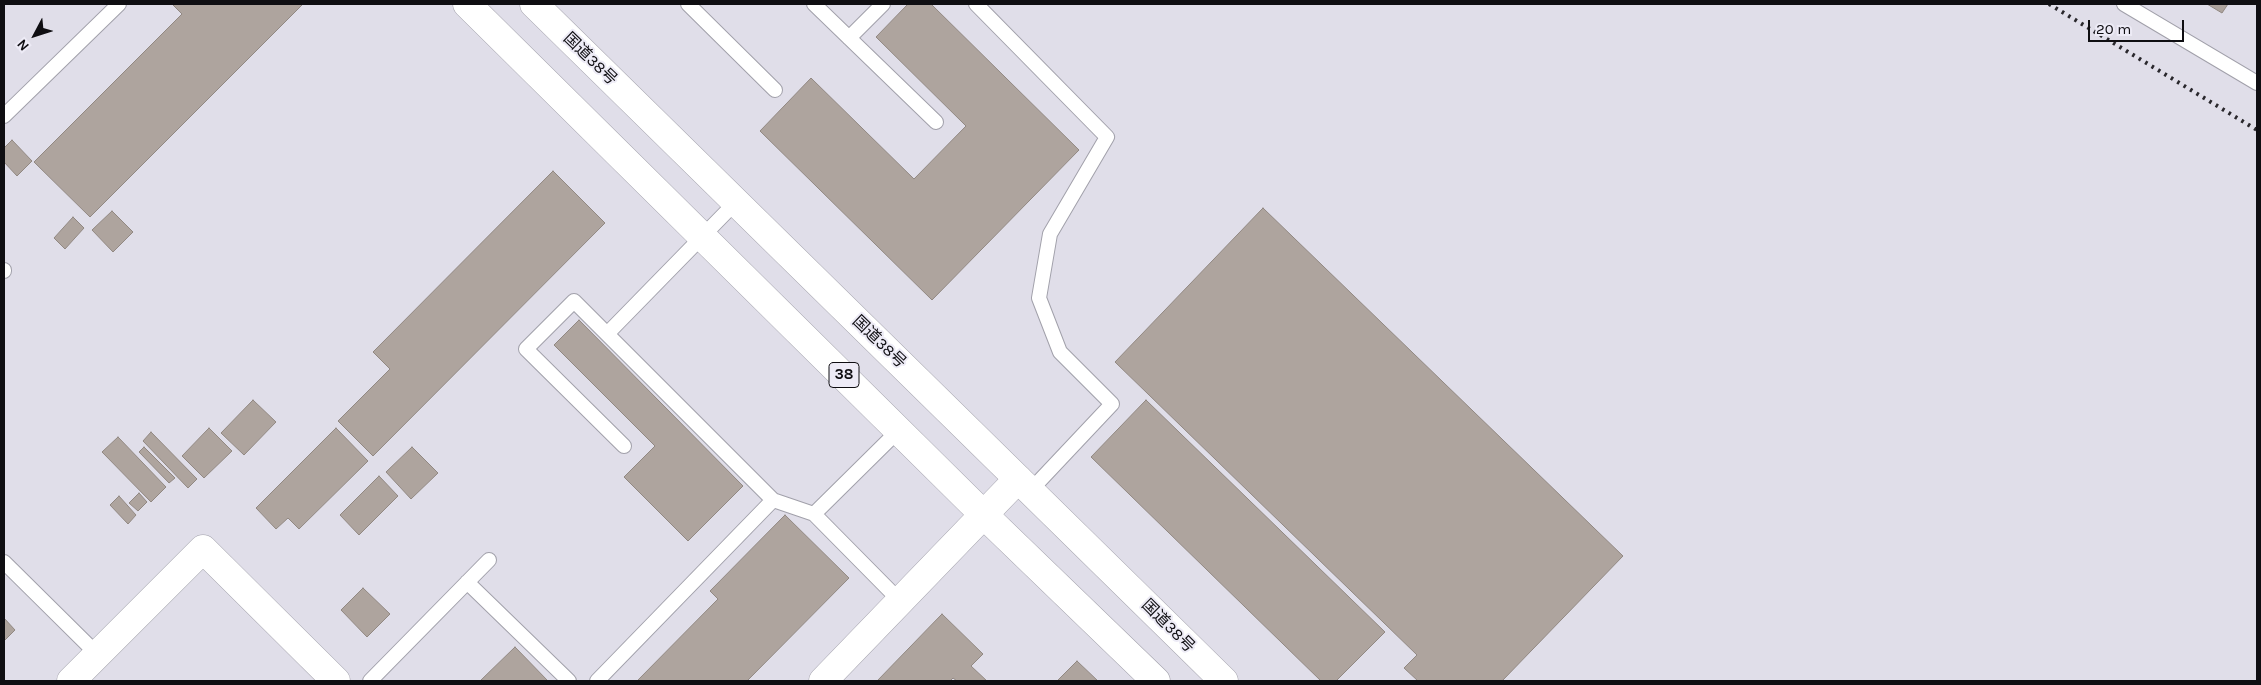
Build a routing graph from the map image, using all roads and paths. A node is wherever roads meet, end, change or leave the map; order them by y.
1 (119, 4) edge
2 (467, 4) edge
3 (534, 4) edge
4 (688, 4) edge
5 (814, 4) edge
6 (883, 4) edge
7 (976, 4) edge
8 (2124, 4) edge
9 (849, 38) junction
10 (2257, 83) edge
11 (775, 90) dead end
12 (4, 116) edge
13 (936, 122) dead end
14 (736, 202) junction
15 (704, 235) junction
16 (607, 334) junction
17 (899, 430) junction
18 (624, 446) dead end
19 (1024, 485) junction
20 (773, 500) junction
21 (814, 514) junction
22 (984, 515) junction
23 (489, 560) dead end
24 (4, 562) edge
25 (467, 582) junction
26 (900, 602) junction
27 (98, 655) junction
28 (71, 681) edge
29 (336, 681) edge
30 (370, 681) edge
31 (569, 681) edge
32 (597, 681) edge
33 (823, 681) edge
34 (1156, 681) edge
35 (1224, 681) edge

1 - 12 lane
2 - 15 main road, 38
3 - 14 main road, 国道38号
4 - 11 lane
5 - 9 lane
6 - 9 lane
7 - 19 lane
8 - 10 lane
9 - 13 lane
14 - 15 lane
14 - 19 main road, 国道38号
15 - 16 lane
15 - 17 main road, 38
16 - 18 lane
16 - 20 lane
17 - 21 lane
17 - 22 main road, 38
19 - 22 main road
19 - 35 main road, 国道38号
20 - 21 lane
20 - 32 lane
21 - 26 lane
22 - 26 main road
22 - 34 main road, 38
23 - 25 lane
24 - 27 lane
25 - 30 lane
25 - 31 lane
26 - 33 main road
27 - 28 main road
27 - 29 main road

